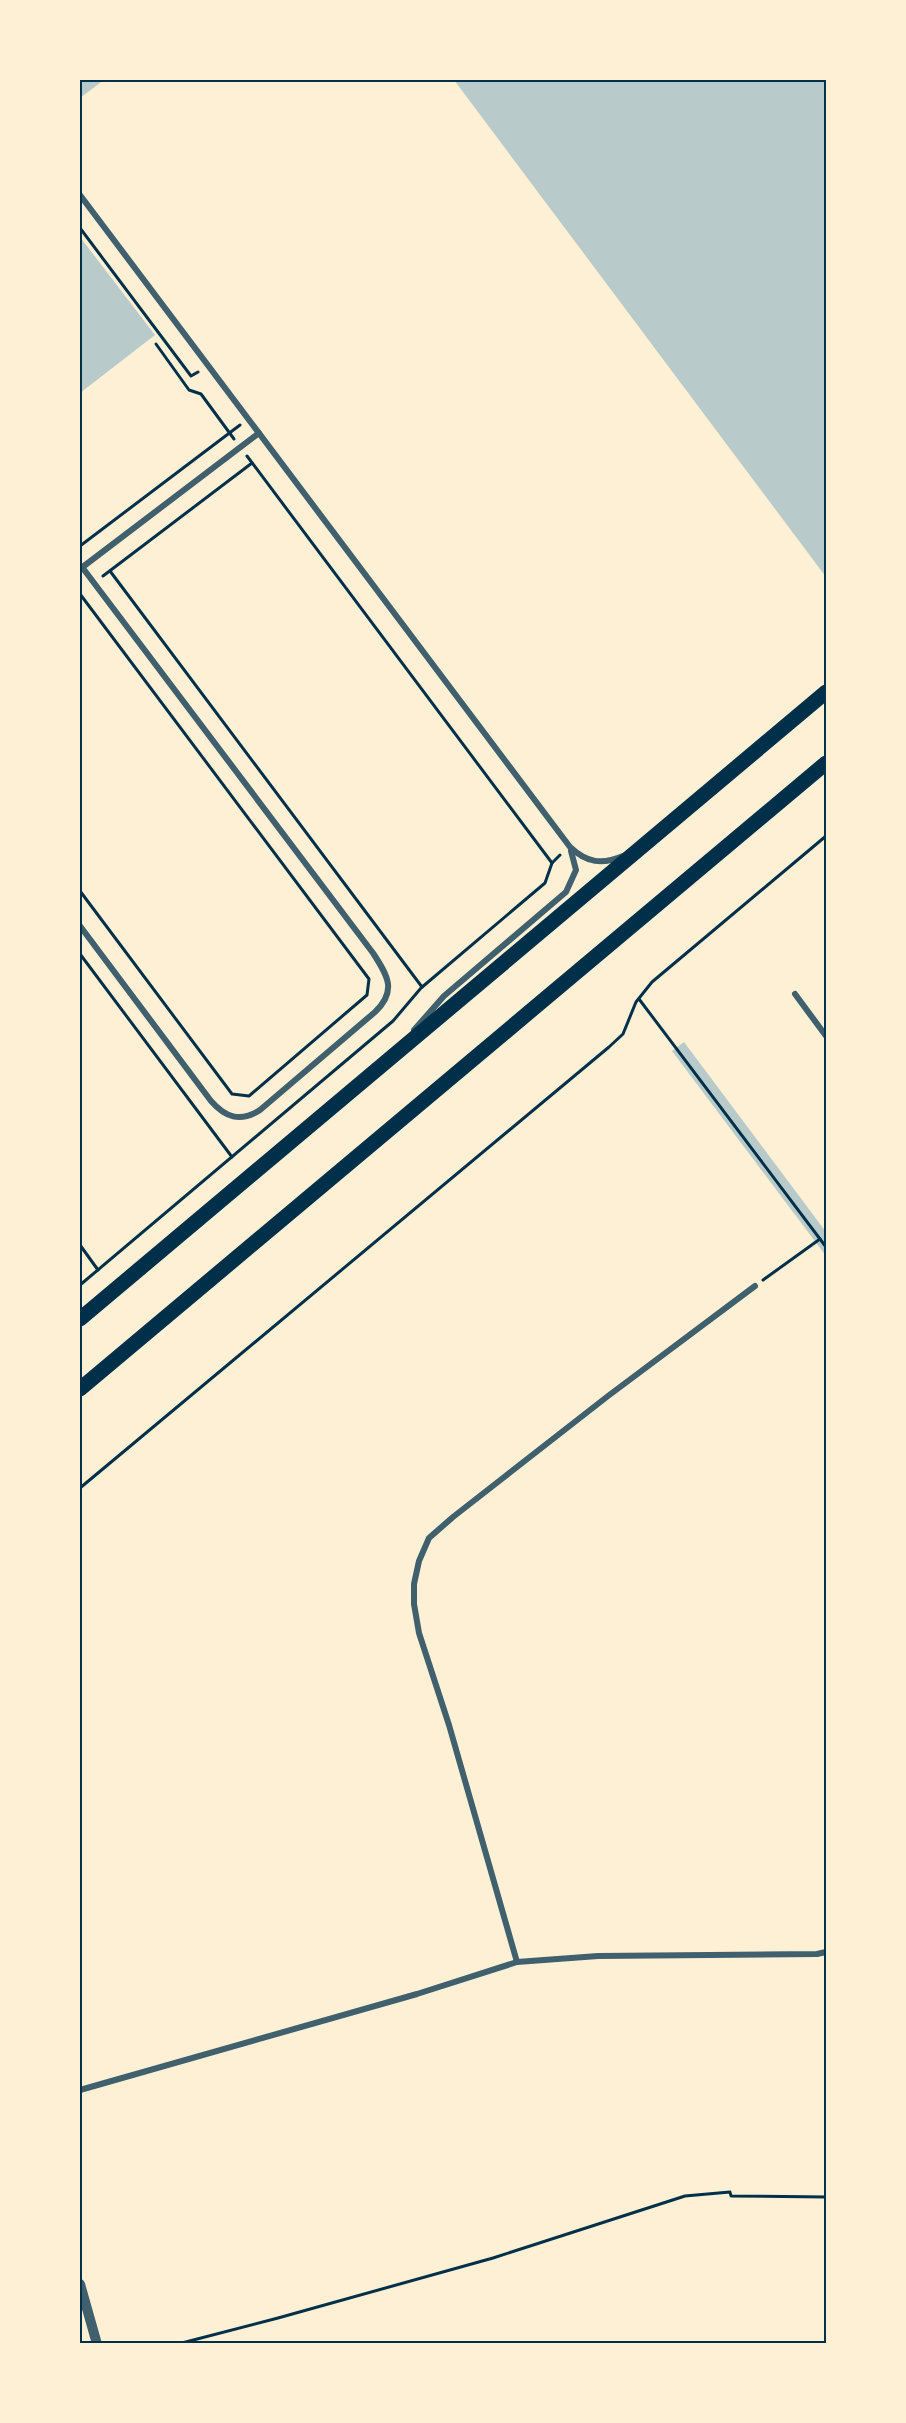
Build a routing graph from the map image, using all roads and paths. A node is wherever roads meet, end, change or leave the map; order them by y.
1 (80, 195) edge
2 (80, 228) edge
3 (156, 344) dead end
4 (206, 365) junction
5 (230, 433) junction
6 (260, 433) junction
7 (240, 448) junction
8 (252, 464) junction
9 (80, 546) edge
10 (81, 568) edge
11 (110, 571) junction
12 (94, 583) junction
13 (80, 594) edge
14 (826, 692) edge
15 (826, 763) edge
16 (826, 836) edge
17 (645, 844) junction
18 (570, 847) junction
19 (552, 863) junction
20 (80, 891) edge
21 (80, 926) edge
22 (80, 954) edge
23 (423, 987) junction
24 (795, 994) dead end
25 (639, 999) junction
26 (826, 1036) edge
27 (393, 1056) junction
28 (232, 1157) junction
29 (820, 1239) junction
30 (80, 1245) edge
31 (826, 1247) edge
32 (98, 1270) junction
33 (80, 1285) edge
34 (754, 1286) joint
35 (80, 1319) edge
36 (80, 1389) edge
37 (80, 1488) edge
38 (826, 1952) edge
39 (517, 1962) junction
40 (80, 2091) edge
41 (826, 2197) edge
42 (80, 2284) edge
43 (97, 2343) edge
44 (178, 2343) edge

1 - 4 street
2 - 4 path
3 - 5 path
4 - 6 street
5 - 7 path
5 - 9 path
6 - 7 street
6 - 18 street
7 - 8 path
7 - 10 street
8 - 11 path
8 - 19 path
10 - 12 street
11 - 12 path
11 - 23 path
12 - 13 path
12 - 21 street
13 - 20 path
14 - 17 main road
15 - 36 main road
16 - 25 path
17 - 18 street
17 - 27 main road
18 - 19 path
18 - 27 street
19 - 23 path
22 - 28 path
23 - 28 path
24 - 26 street
25 - 29 path
25 - 37 path
27 - 35 main road
28 - 32 path
29 - 31 path
29 - 34 path
30 - 32 path
32 - 33 path
34 - 39 street
38 - 39 street
39 - 40 street
41 - 44 path
42 - 43 street

